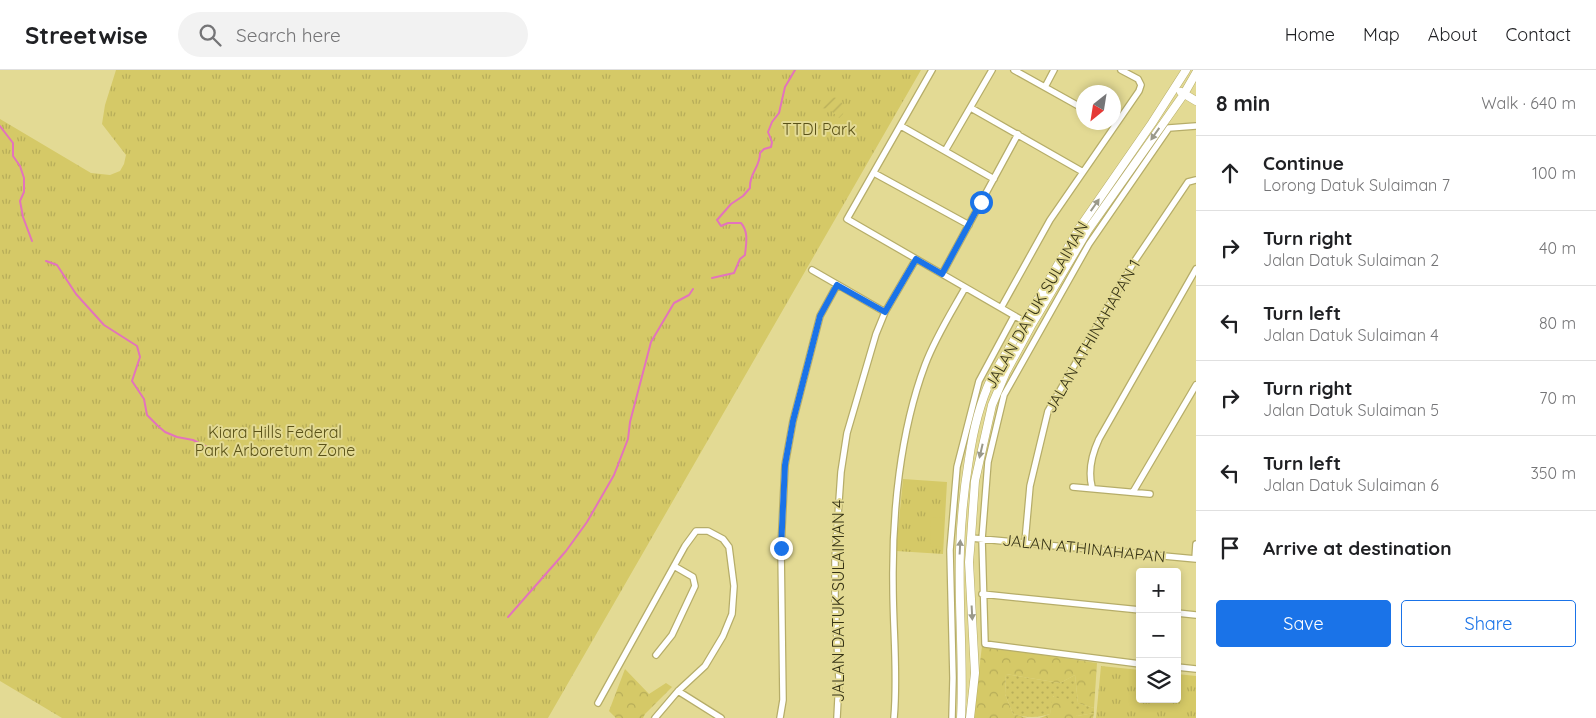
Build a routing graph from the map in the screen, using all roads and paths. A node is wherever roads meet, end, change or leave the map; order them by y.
1 (932, 70) edge
2 (992, 70) edge
3 (1014, 70) edge
4 (1054, 70) edge
5 (1121, 70) edge
6 (1186, 70) edge
7 (1196, 73) edge
8 (1177, 85) junction
9 (1045, 87) junction
10 (1186, 91) junction
11 (1196, 92) edge
12 (1196, 101) edge
13 (1076, 104) edge
14 (971, 108) junction
15 (1121, 116) edge
16 (901, 126) junction
17 (1193, 126) edge
18 (1111, 130) edge
19 (1018, 134) junction
20 (945, 152) junction
21 (1083, 172) junction
22 (874, 173) junction
23 (994, 179) junction
24 (1196, 180) edge
25 (1108, 207) junction
26 (969, 225) junction
27 (916, 259) junction
28 (1196, 269) edge
29 (812, 270) dead end
30 (942, 274) junction
31 (837, 285) junction
32 (965, 288) junction
33 (1001, 308) junction
34 (885, 312) junction
35 (1014, 316) junction
36 (1028, 324) junction
37 (1196, 385) edge
38 (985, 435) junction
39 (970, 450) junction
40 (1073, 486) dead end
41 (1092, 487) junction
42 (1133, 492) junction
43 (1150, 494) dead end
44 (971, 538) junction
45 (982, 539) junction
46 (1025, 542) junction
47 (1196, 544) edge
48 (1196, 559) edge
49 (969, 562) junction
50 (982, 563) junction
51 (674, 566) junction
52 (982, 594) junction
53 (1136, 610) edge
54 (1181, 613) edge
55 (1196, 615) edge
56 (656, 655) dead end
57 (1136, 663) edge
58 (1181, 667) edge
59 (1196, 669) edge
60 (974, 673) junction
61 (963, 684) junction
62 (678, 691) junction
63 (598, 703) dead end
64 (655, 718) edge
65 (721, 718) edge
66 (780, 718) edge
67 (837, 718) edge
68 (894, 718) edge
69 (952, 718) edge
70 (960, 718) edge
71 (970, 718) edge

1 - 16 street
2 - 14 street
3 - 9 street
4 - 9 street
5 - 15 street
6 - 8 main road, JALAN DATUK SULAIMAN
7 - 10 main road, JALAN DATUK SULAIMAN
8 - 10 main road
36 -> 8 main road, JALAN DATUK SULAIMAN
9 - 13 street
10 - 11 main road
10 - 12 main road
10 -> 25 main road, JALAN DATUK SULAIMAN
14 - 19 street
14 - 20 street
16 - 20 street
16 - 22 street
17 - 25 street, JALAN DATUK SULAIMAN
18 - 21 street
19 - 21 street
19 - 23 street
20 - 23 street
21 - 33 street
22 - 26 street
22 - 27 street
23 - 26 street
24 - 46 street, JALAN ATHINAHAPAN 1
25 - 36 main road, JALAN DATUK SULAIMAN
25 - 45 street, JALAN DATUK SULAIMAN
26 - 30 street
27 - 30 street
27 - 34 street, JALAN DATUK SULAIMAN 4
28 - 41 street
29 - 31 street
30 - 32 street
31 - 34 street
31 - 66 street
32 - 33 street
32 - 68 street
33 - 35 street
34 - 67 street, JALAN DATUK SULAIMAN 4
35 - 36 street
35 - 69 street, JALAN DATUK SULAIMAN
36 - 38 main road, JALAN DATUK SULAIMAN
36 - 39 main road, JALAN DATUK SULAIMAN
37 - 42 street
38 - 39 main road
38 -> 44 main road, JALAN DATUK SULAIMAN
61 -> 39 main road, JALAN DATUK SULAIMAN
40 - 41 street
41 - 42 street
42 - 43 street
44 - 45 street, JALAN ATHINAHAPAN
44 - 49 main road, JALAN DATUK SULAIMAN
45 - 46 street, JALAN ATHINAHAPAN
45 - 50 street, JALAN DATUK SULAIMAN
46 - 48 street, JALAN ATHINAHAPAN
47 - 48 street
49 - 50 street
49 -> 60 main road, JALAN DATUK SULAIMAN
50 - 52 street, JALAN DATUK SULAIMAN
51 - 56 street
51 - 62 street
51 - 63 street
52 - 53 street
52 - 57 street, JALAN DATUK SULAIMAN
54 - 55 street
58 - 59 street
60 - 61 main road
60 - 71 main road, JALAN DATUK SULAIMAN
61 - 70 main road, JALAN DATUK SULAIMAN
62 - 64 street
62 - 65 street

